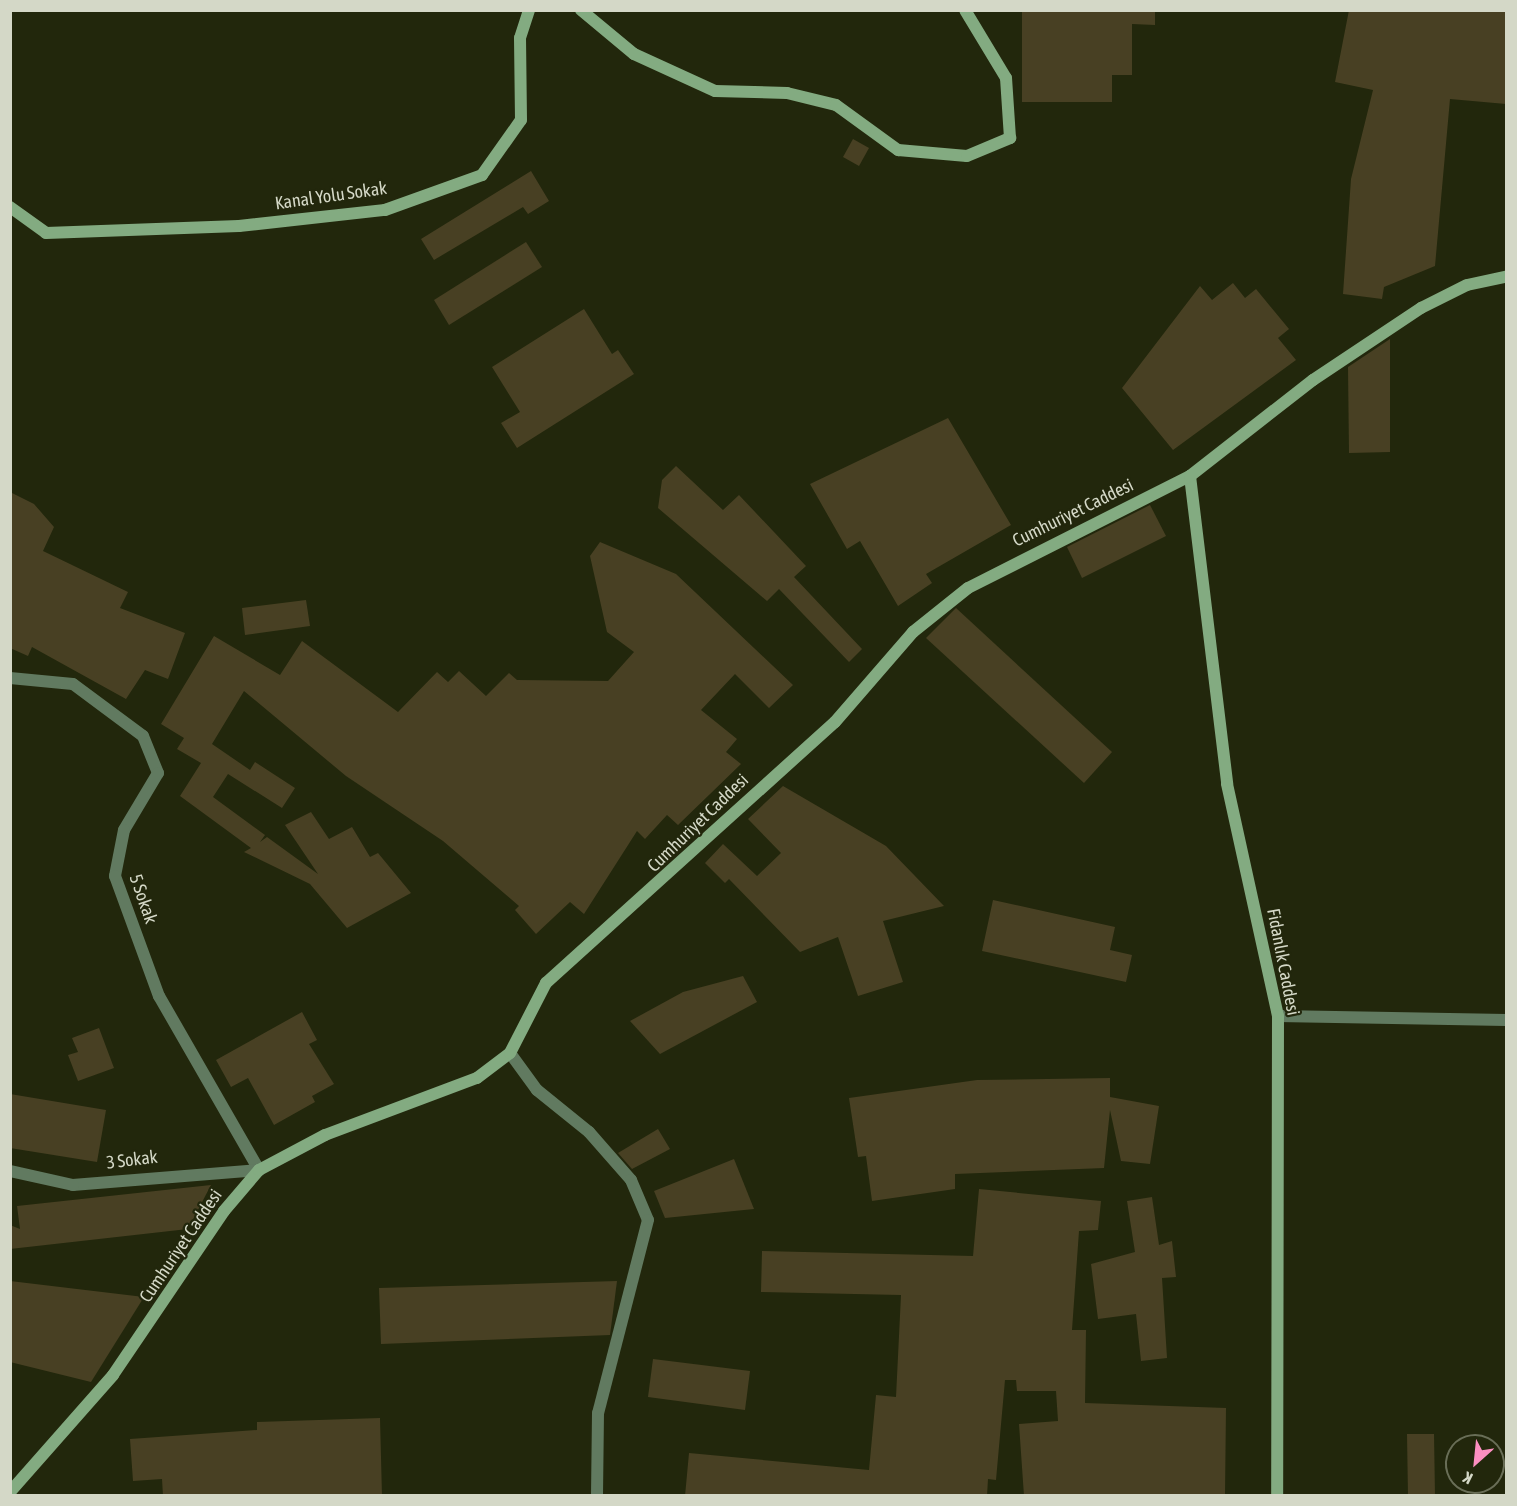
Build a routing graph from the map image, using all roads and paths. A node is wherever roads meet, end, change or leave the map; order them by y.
1 (529, 10) edge
2 (581, 10) edge
3 (965, 10) edge
4 (10, 207) edge
5 (1506, 277) edge
6 (1190, 476) junction
7 (10, 678) edge
8 (1278, 1016) junction
9 (1506, 1020) edge
10 (510, 1053) junction
11 (259, 1170) junction
12 (10, 1171) edge
13 (10, 1492) edge
14 (597, 1496) edge
15 (1277, 1496) edge

1 - 4 street, Kanal Yolu Sokak
2 - 3 street
5 - 6 street, Cumhuriyet Caddesi
6 - 8 street, Fidanlık Caddesi
6 - 10 street, Cumhuriyet Caddesi
7 - 11 street, 5 Sokak
8 - 9 street
8 - 15 street, Fidanlık Caddesi
10 - 11 street, Cumhuriyet Caddesi
10 - 14 street
11 - 12 street, 3 Sokak
11 - 13 street, Cumhuriyet Caddesi

